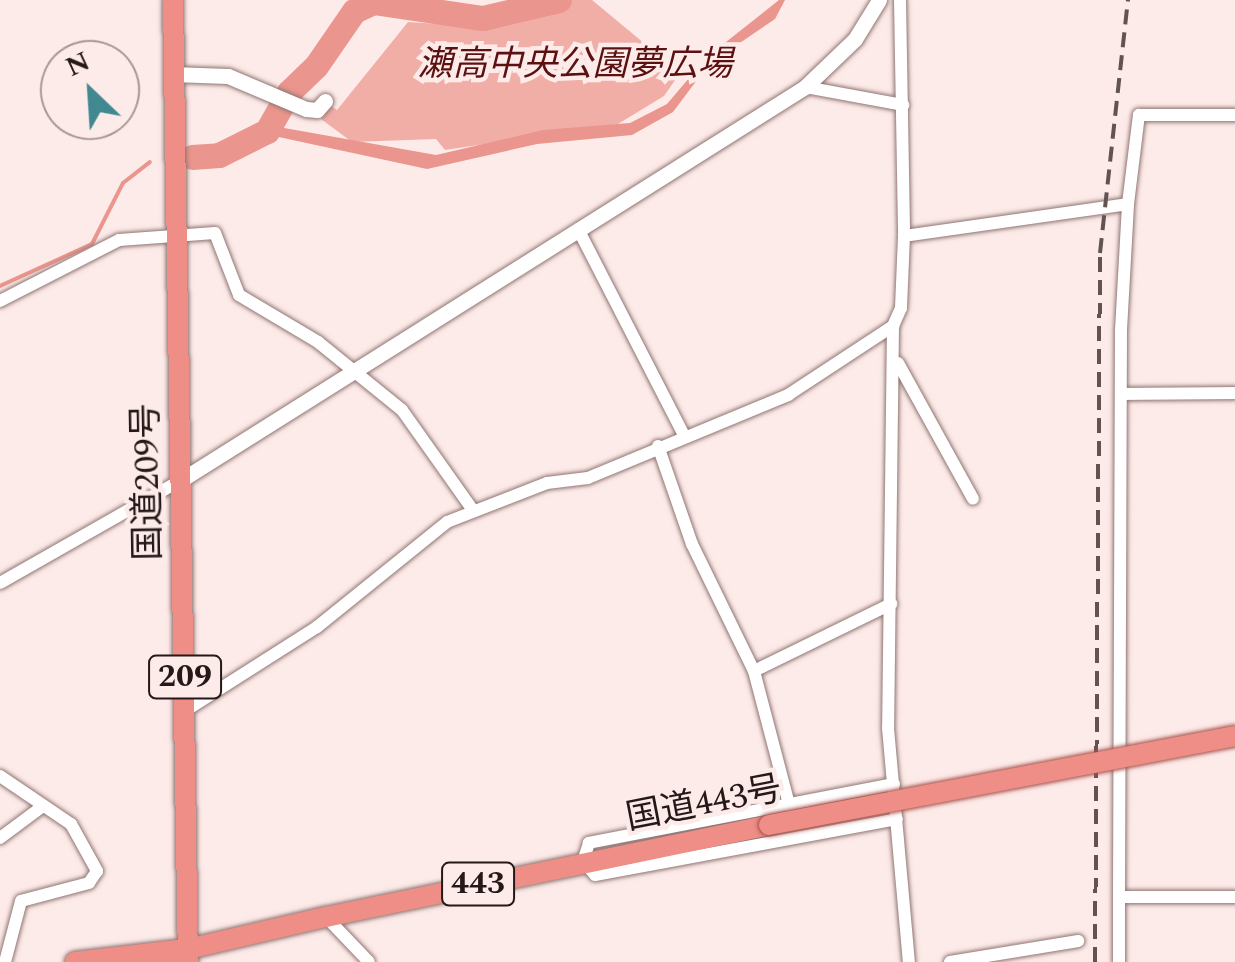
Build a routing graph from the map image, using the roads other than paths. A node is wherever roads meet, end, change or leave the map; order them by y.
1 (174, 0) edge
2 (880, 0) edge
3 (900, 0) edge
4 (172, 74) junction
5 (805, 87) junction
6 (325, 101) dead end
7 (903, 106) junction
8 (1235, 115) edge
9 (1128, 204) junction
10 (578, 229) junction
11 (904, 236) junction
12 (175, 238) junction
13 (0, 301) edge
14 (894, 326) junction
15 (894, 356) junction
16 (352, 372) junction
17 (1235, 393) edge
18 (1123, 394) junction
19 (685, 437) junction
20 (658, 446) junction
21 (182, 480) junction
22 (973, 499) dead end
23 (472, 509) junction
24 (0, 583) edge
25 (891, 604) junction
26 (754, 671) junction
27 (185, 710) junction
28 (1235, 736) edge
29 (0, 776) edge
30 (894, 784) junction
31 (789, 804) junction
32 (43, 806) junction
33 (897, 819) junction
34 (0, 838) edge
35 (583, 861) junction
36 (1235, 896) edge
37 (1119, 897) junction
38 (326, 917) junction
39 (1078, 941) dead end
40 (188, 956) edge
41 (5, 962) edge
42 (76, 962) edge
43 (163, 962) edge
44 (369, 962) edge
45 (909, 962) edge
46 (950, 962) edge
47 (1119, 962) edge

1 - 4 highway, 国道209号 / 209
2 - 5 street
3 - 7 street
4 - 6 street
4 - 12 highway, 国道209号 / 209
5 - 7 street
5 - 10 street
7 - 11 street
8 - 9 street
9 - 11 street
9 - 18 street
10 - 16 street
10 - 19 street
11 - 14 street
12 - 13 street
12 - 16 street
12 - 21 highway, 国道209号 / 209
14 - 15 street
14 - 19 street
15 - 22 street
15 - 25 street
16 - 21 street
16 - 23 street
17 - 18 street
18 - 37 street
19 - 20 street
20 - 23 street
20 - 26 street
21 - 24 street
21 - 27 highway, 国道209号 / 209
23 - 27 street
25 - 26 street
25 - 30 street
26 - 31 street
27 - 40 highway, 国道209号 / 209
28 - 35 highway, 国道443号 / 443, bridge
29 - 32 street
30 - 31 street
30 - 33 street
31 - 35 street
32 - 34 street
32 - 41 street
33 - 35 street
33 - 45 street
35 - 38 highway, 国道443号 / 443
36 - 37 street
37 - 47 street
38 - 40 highway, 国道443号 / 443
38 - 44 street
39 - 46 street
40 - 42 highway, 443
40 - 43 highway, 443

